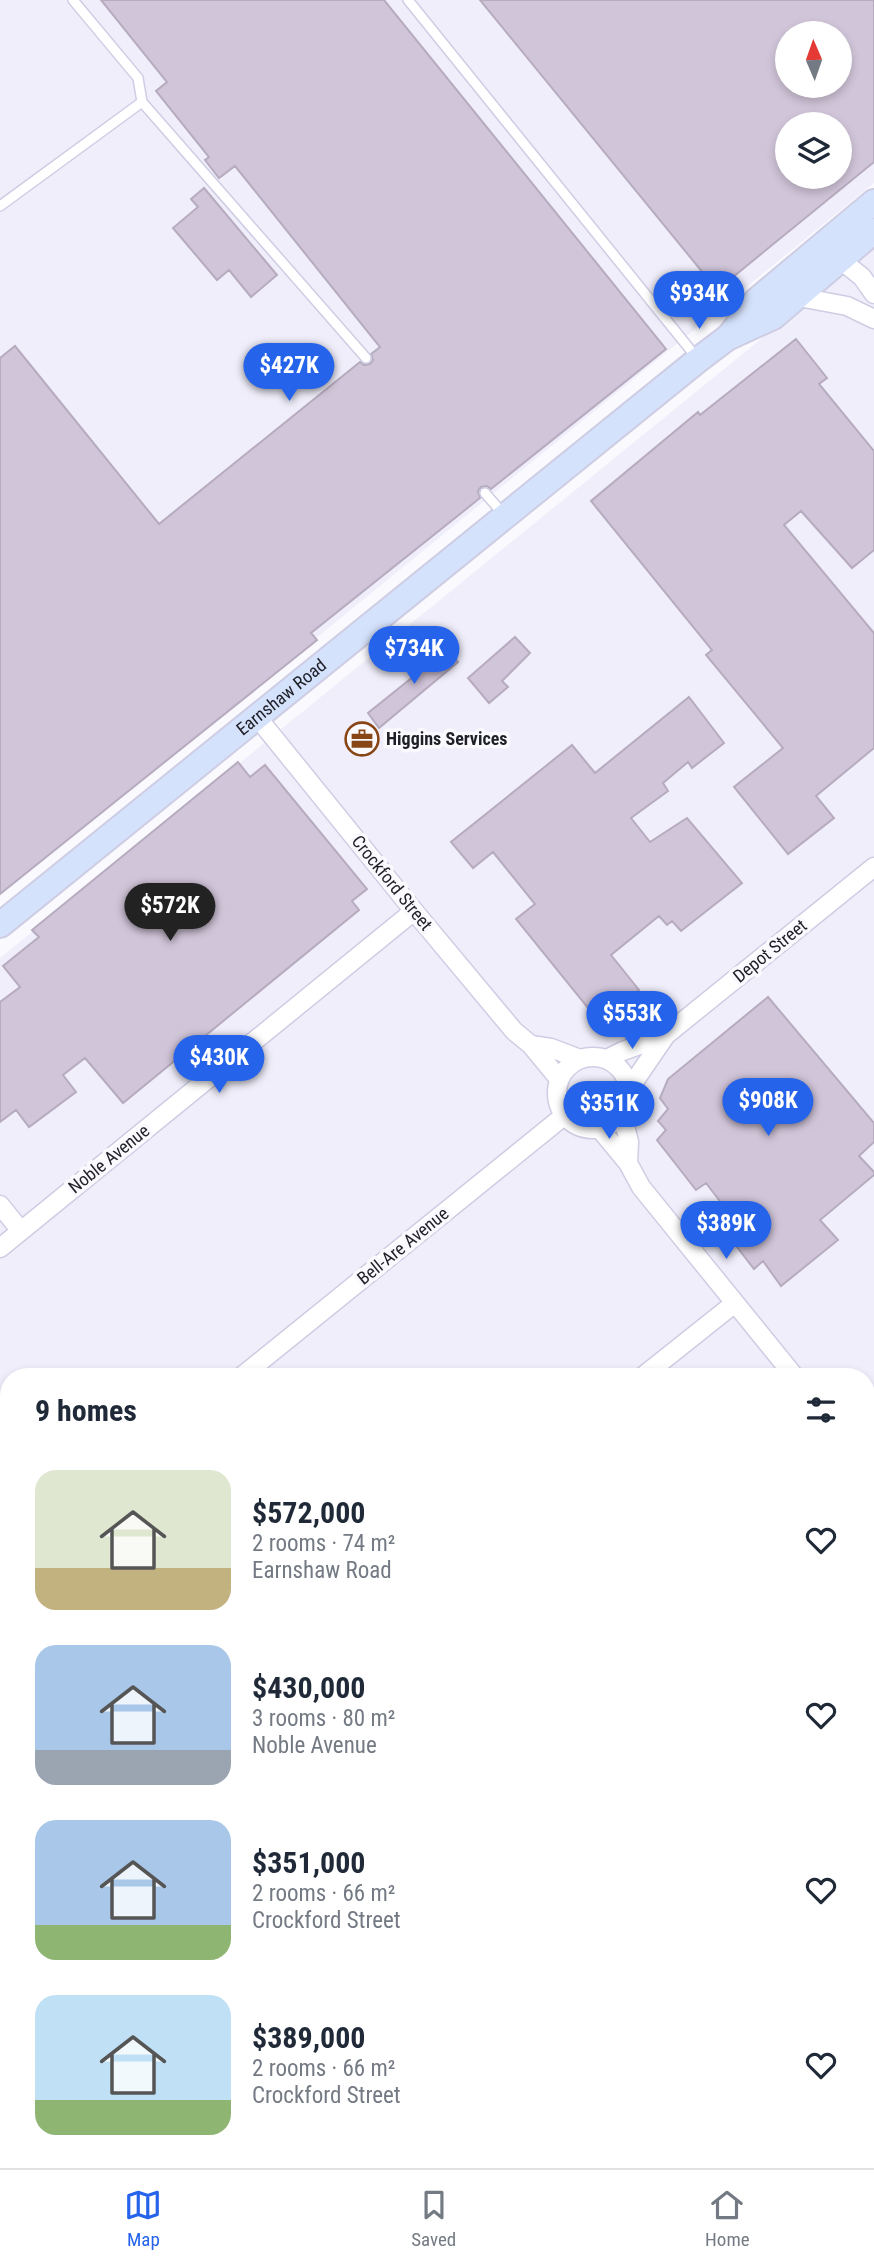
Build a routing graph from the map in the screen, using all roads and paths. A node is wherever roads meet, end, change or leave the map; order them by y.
1 (73, 0) edge
2 (408, 0) edge
3 (142, 102) junction
4 (874, 202) edge
5 (0, 206) edge
6 (874, 231) edge
7 (821, 246) junction
8 (842, 259) junction
9 (874, 294) edge
10 (799, 297) junction
11 (874, 319) edge
12 (727, 338) junction
13 (366, 358) dead end
14 (698, 360) junction
15 (485, 493) dead end
16 (505, 516) junction
17 (257, 717) junction
18 (874, 867) edge
19 (414, 911) junction
20 (0, 925) edge
21 (666, 1035) junction
22 (531, 1045) junction
23 (580, 1059) junction
24 (607, 1059) junction
25 (559, 1079) junction
26 (629, 1089) junction
27 (622, 1114) junction
28 (565, 1115) junction
29 (599, 1128) junction
30 (628, 1163) junction
31 (0, 1205) edge
32 (22, 1231) junction
33 (0, 1248) edge
34 (735, 1303) junction
35 (252, 1368) edge
36 (653, 1368) edge
37 (788, 1368) edge

1 - 3 lane
2 - 14 lane
3 - 5 lane
3 - 13 lane
4 - 7 street, Earnshaw Road
6 - 8 street, Earnshaw Road
7 - 8 street
7 - 12 street, Earnshaw Road
8 - 9 street
8 - 10 street, Earnshaw Road
10 - 11 street
10 - 12 street, Earnshaw Road
12 - 14 street, Earnshaw Road
14 - 16 street, Earnshaw Road
15 - 16 lane
16 - 17 street, Earnshaw Road
17 - 19 street, Crockford Street
17 - 20 street, Earnshaw Road
18 - 21 street, Depot Street
19 - 22 street, Crockford Street
19 - 32 street, Noble Avenue
21 - 24 street, Depot Street
21 - 26 street, Depot Street
22 - 23 street, Crockford Street
22 - 25 street, Crockford Street
23 - 24 street
23 - 25 street
24 - 26 street
25 - 28 street
26 - 27 street
27 - 29 street
27 - 30 street
28 - 29 street
28 - 35 street, Bell-Are Avenue
29 - 30 street
30 - 34 street
31 - 32 street
32 - 33 street, Noble Avenue
34 - 36 street
34 - 37 street

